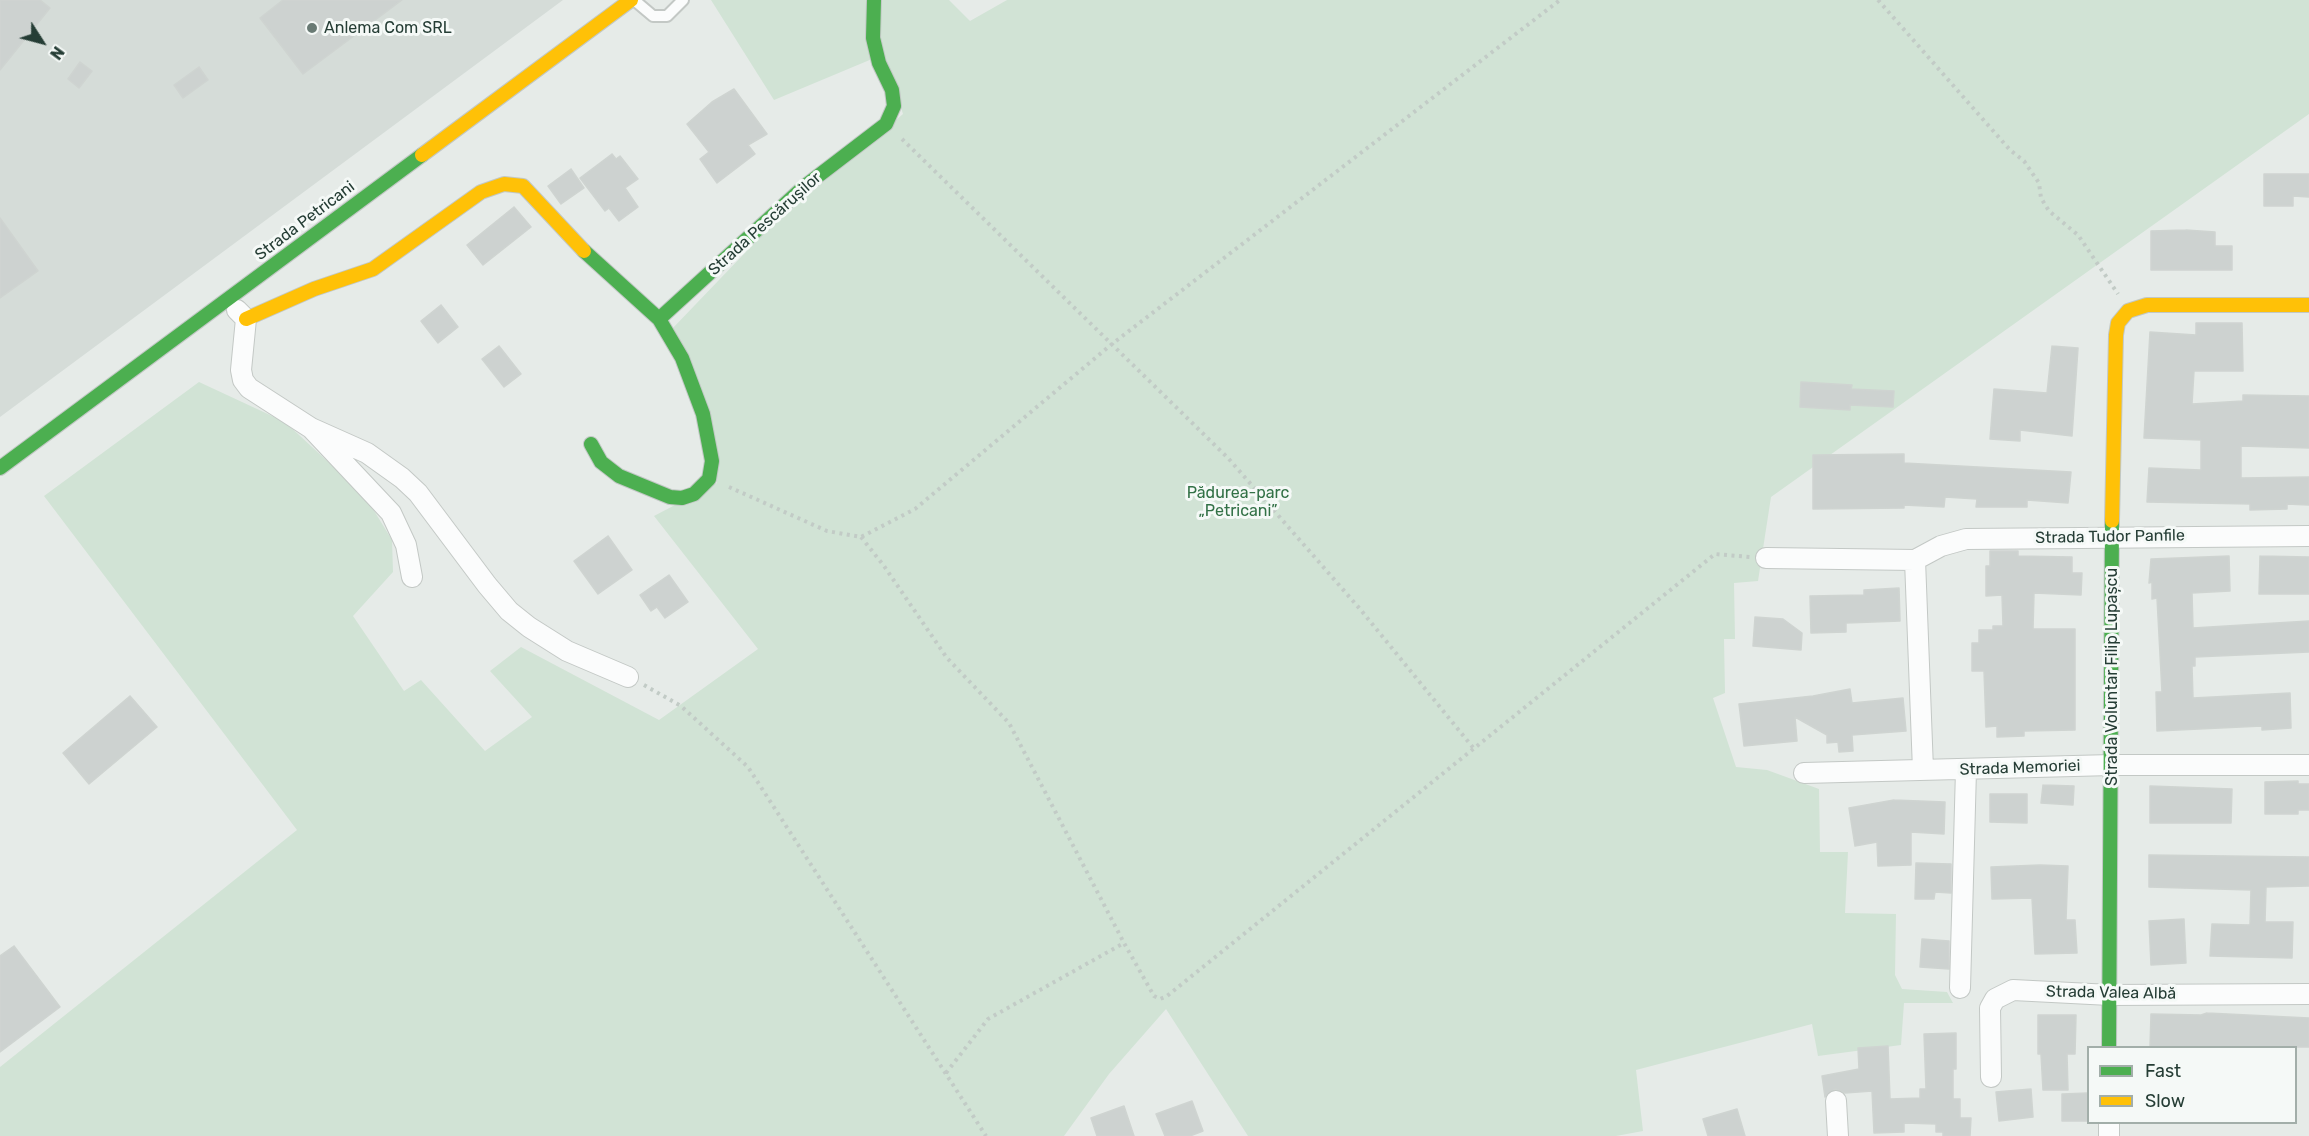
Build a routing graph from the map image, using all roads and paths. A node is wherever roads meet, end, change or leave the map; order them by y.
1 (632, 0) edge
2 (683, 0) edge
3 (874, 0) edge
4 (1560, 0) edge
5 (1878, 0) edge
6 (886, 124) junction
7 (226, 300) junction
8 (2309, 305) edge
9 (2128, 310) junction
10 (246, 319) junction
11 (659, 319) junction
12 (1112, 344) junction
13 (311, 428) junction
14 (591, 444) dead end
15 (0, 468) edge
16 (709, 478) junction
17 (2309, 536) edge
18 (861, 537) junction
19 (2112, 537) junction
20 (1766, 558) joint
21 (1915, 560) junction
22 (412, 577) dead end
23 (628, 676) joint
24 (1475, 750) junction
25 (2112, 765) junction
26 (2309, 765) edge
27 (1923, 770) junction
28 (1966, 770) junction
29 (1804, 773) dead end
30 (1124, 943) junction
31 (1960, 988) dead end
32 (2309, 994) edge
33 (2110, 995) junction
34 (2109, 1046) edge
35 (946, 1073) junction
36 (1991, 1077) dead end
37 (1836, 1101) dead end
38 (986, 1136) edge
39 (1838, 1136) edge

1 - 2 lane
1 - 7 street, Strada Petricani
3 - 6 street
4 - 12 path
5 - 9 path
6 - 11 street, Strada Pescărușilor
6 - 12 path
7 - 10 street
7 - 15 street, Strada Petricani
8 - 9 street
9 - 19 street, Strada Voluntar Filip Lupașcu
10 - 11 street
10 - 13 street
11 - 16 street
12 - 18 path
12 - 24 path
13 - 22 street
13 - 23 street
14 - 16 street
16 - 18 path
17 - 19 street, Strada Tudor Panfile
18 - 30 path
19 - 21 street, Strada Tudor Panfile
19 - 25 street, Strada Voluntar Filip Lupașcu
20 - 21 street, Strada Tudor Panfile
20 - 24 path
21 - 27 street
23 - 35 path
24 - 30 path
25 - 26 street, Strada Memoriei
25 - 28 street, Strada Memoriei
25 - 33 street, Strada Voluntar Filip Lupașcu
27 - 28 street, Strada Memoriei
27 - 29 street, Strada Memoriei
28 - 31 street
30 - 35 path
32 - 33 street, Strada Valea Albă
33 - 34 street, Strada Voluntar Filip Lupașcu
33 - 36 street, Strada Valea Albă
35 - 38 path
37 - 39 street

